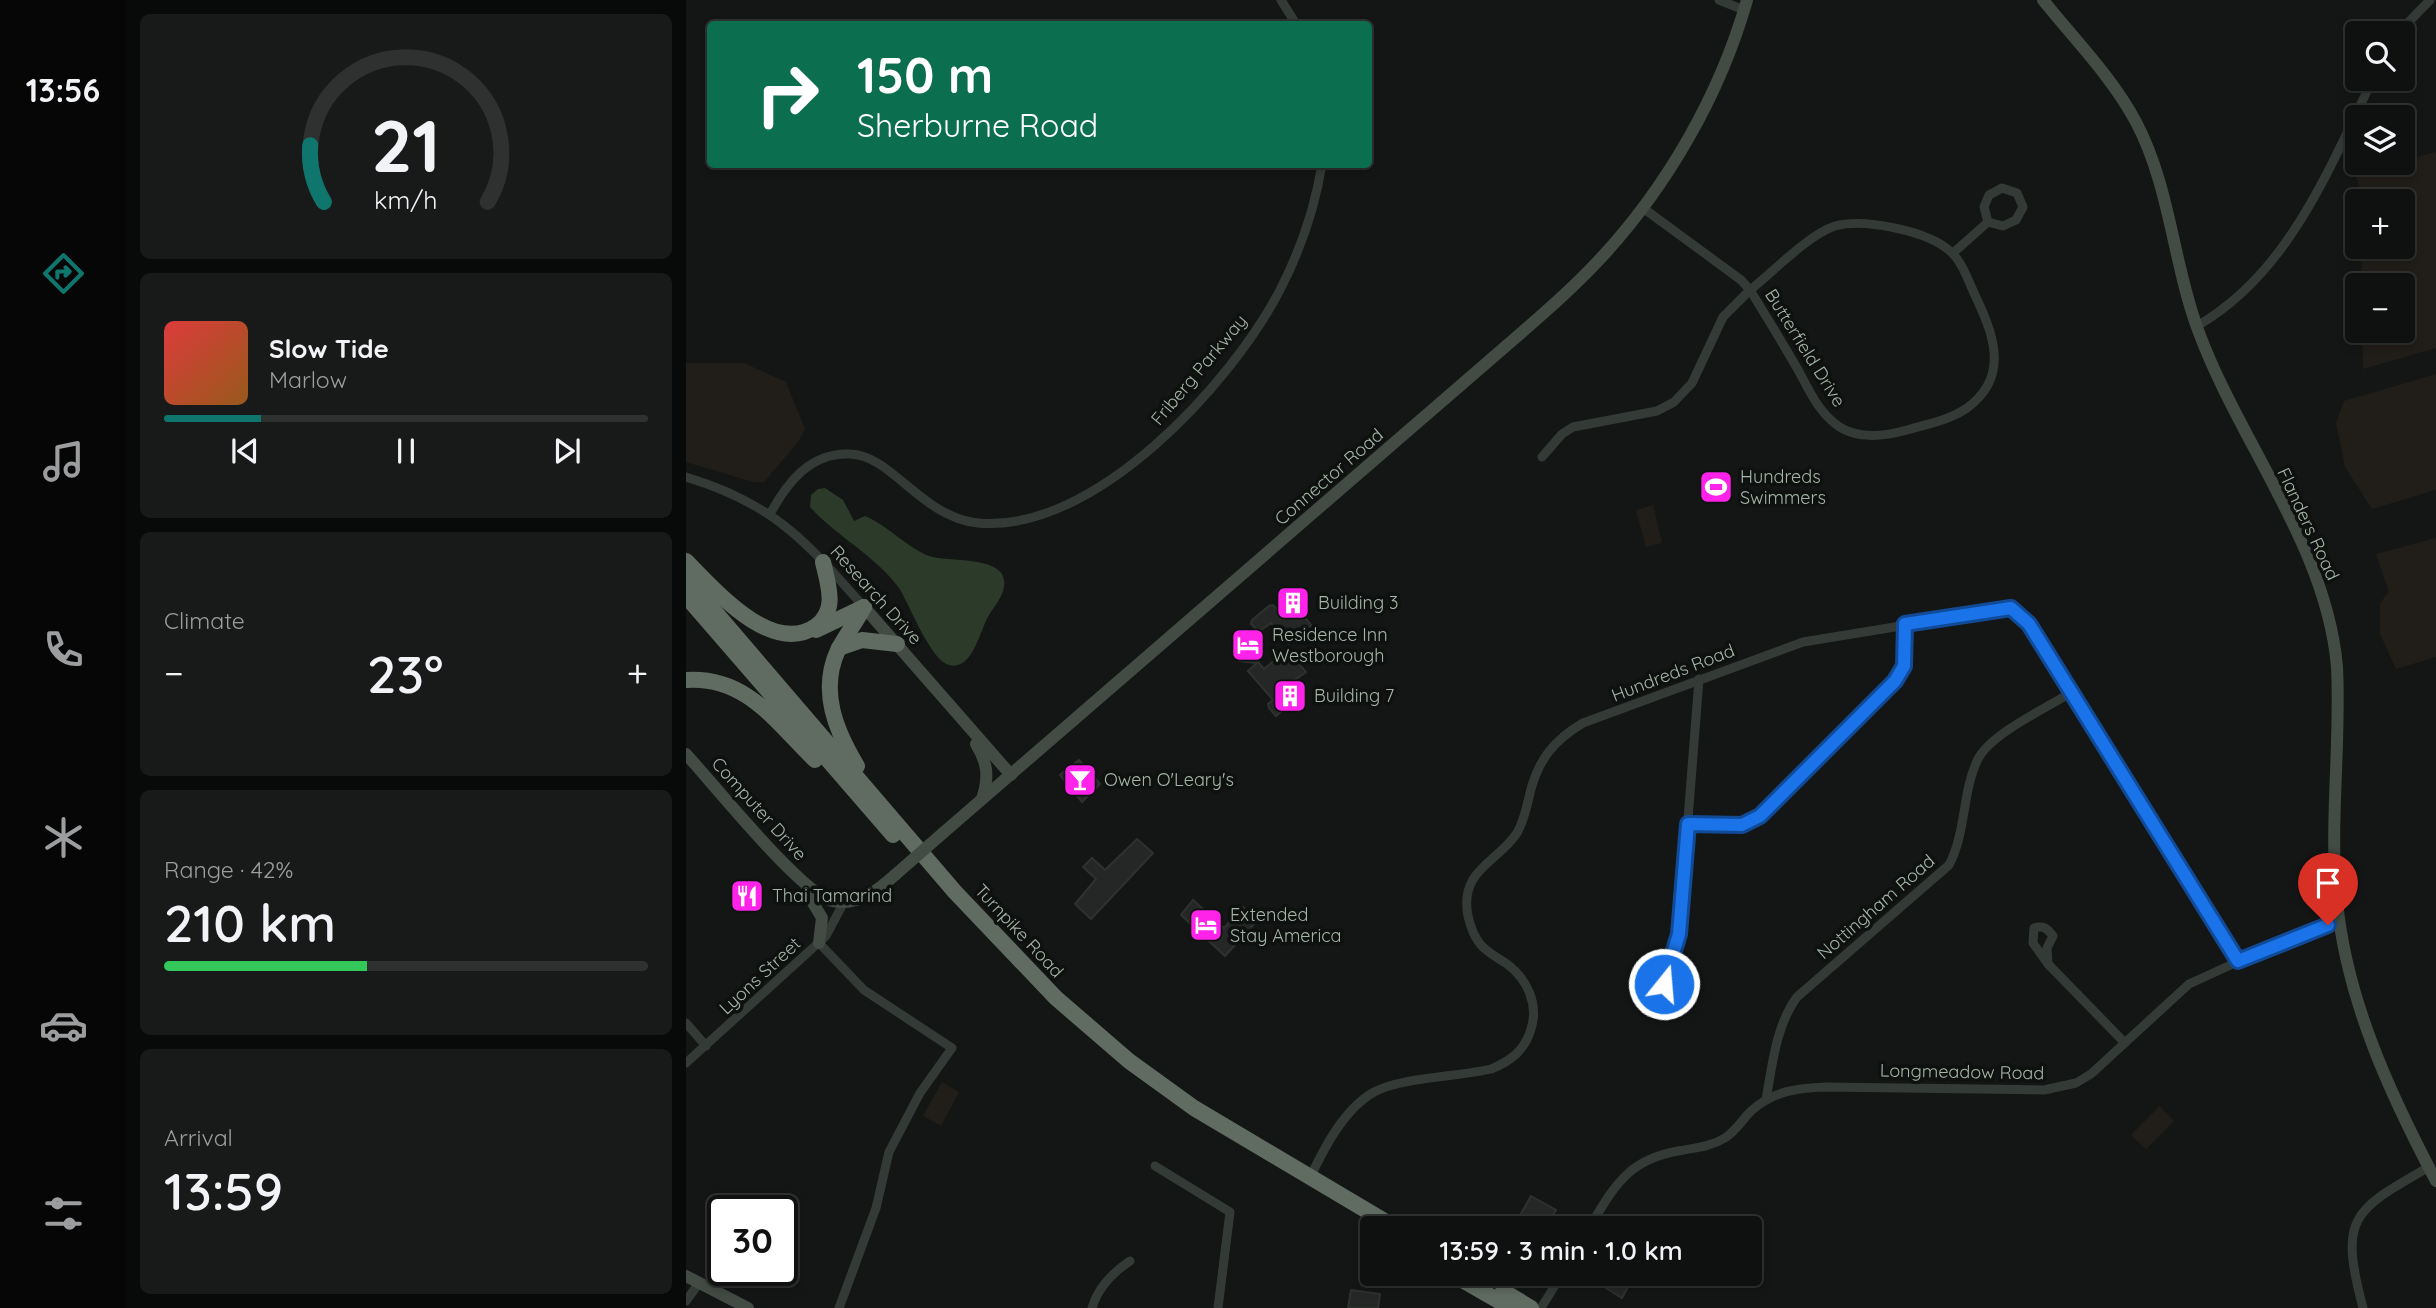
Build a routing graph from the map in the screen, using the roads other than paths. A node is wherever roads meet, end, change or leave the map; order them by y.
1 (1281, 0) edge
2 (1719, 0) edge
3 (2043, 0) edge
4 (2430, 0) edge
5 (1746, 5) edge
6 (1294, 21) edge
7 (2410, 21) edge
8 (2367, 91) edge
9 (1321, 168) edge
10 (1643, 208) junction
11 (1988, 222) junction
12 (1953, 253) junction
13 (1750, 290) junction
14 (2197, 327) junction
15 (1542, 457) dead end
16 (686, 477) edge
17 (770, 514) junction
18 (686, 561) edge
19 (823, 562) junction
20 (686, 578) edge
21 (686, 596) edge
22 (864, 607) junction
23 (1905, 624) junction
24 (807, 632) junction
25 (897, 644) junction
26 (839, 648) junction
27 (1699, 679) junction
28 (686, 680) edge
29 (2072, 692) junction
30 (959, 717) junction
31 (686, 754) edge
32 (1011, 775) junction
33 (982, 800) junction
34 (864, 803) junction
35 (887, 812) junction
36 (1688, 824) junction
37 (791, 871) junction
38 (844, 902) junction
39 (2339, 921) junction
40 (819, 943) junction
41 (1671, 958) dead end
42 (2238, 961) junction
43 (2048, 964) dead end
44 (686, 1023) edge
45 (2124, 1043) junction
46 (706, 1046) junction
47 (686, 1063) edge
48 (1766, 1100) junction
49 (1156, 1166) dead end
50 (2429, 1167) junction
51 (1310, 1178) junction
52 (2436, 1181) edge
53 (1375, 1216) edge
54 (1596, 1216) edge
55 (1360, 1219) edge
56 (1130, 1261) dead end
57 (686, 1276) edge
58 (699, 1283) junction
59 (1473, 1286) edge
60 (1493, 1286) edge
61 (1555, 1286) edge
62 (686, 1301) edge
63 (748, 1308) edge
64 (839, 1308) edge
65 (1091, 1308) edge
66 (1218, 1308) edge
67 (1511, 1308) edge
68 (1531, 1308) edge
69 (1541, 1308) edge
70 (2363, 1308) edge

1 - 6 street
2 - 5 street
3 - 14 street, Flanders Road
4 - 7 street
5 - 10 street, Connector Road
8 - 14 street
9 - 17 street, Friberg Parkway
10 - 13 street, Butterfield Drive
10 - 32 street, Connector Road
11 - 11 street
11 - 12 street
12 - 13 street, Butterfield Drive
12 - 13 street, Butterfield Drive
13 - 15 street
14 - 39 street, Flanders Road
16 - 17 street, Research Drive
17 - 19 street, Research Drive
18 - 24 highway
19 - 22 street, Research Drive
19 - 24 highway
20 - 35 highway, Turnpike Road
21 - 34 highway, Turnpike Road
22 - 24 highway
22 - 25 street, Research Drive
22 - 26 highway
23 - 27 street, Hundreds Road
23 - 29 street, Hundreds Road
23 - 36 street
25 - 26 highway
25 - 30 street, Research Drive
26 - 35 highway
27 - 36 street
27 - 51 street, Hundreds Road
28 - 34 highway
29 - 42 street, Hundreds Road
29 - 48 street, Nottingham Road
30 - 32 street, Research Drive
30 - 33 street
31 - 37 street, Computer Drive
32 - 33 street, Connector Road
33 - 38 street, Connector Road, bridge
34 - 55 highway, Turnpike Road
35 - 51 highway, Turnpike Road
36 - 41 street
37 - 38 street, Computer Drive
37 - 40 street
38 - 40 street, Lyons Street
39 - 42 street, Longmeadow Road
39 - 50 street, Flanders Road
40 - 46 street, Lyons Street
40 - 64 street
42 - 45 street, Longmeadow Road
43 - 45 street
44 - 46 street
45 - 48 street, Longmeadow Road
46 - 47 street, Lyons Street
48 - 54 street, Longmeadow Road
49 - 66 street
50 - 52 street, Flanders Road
50 - 70 street
51 - 53 highway, Turnpike Road
56 - 65 street
57 - 58 street
58 - 62 street
58 - 63 street
59 - 67 highway
60 - 68 highway
61 - 69 street

